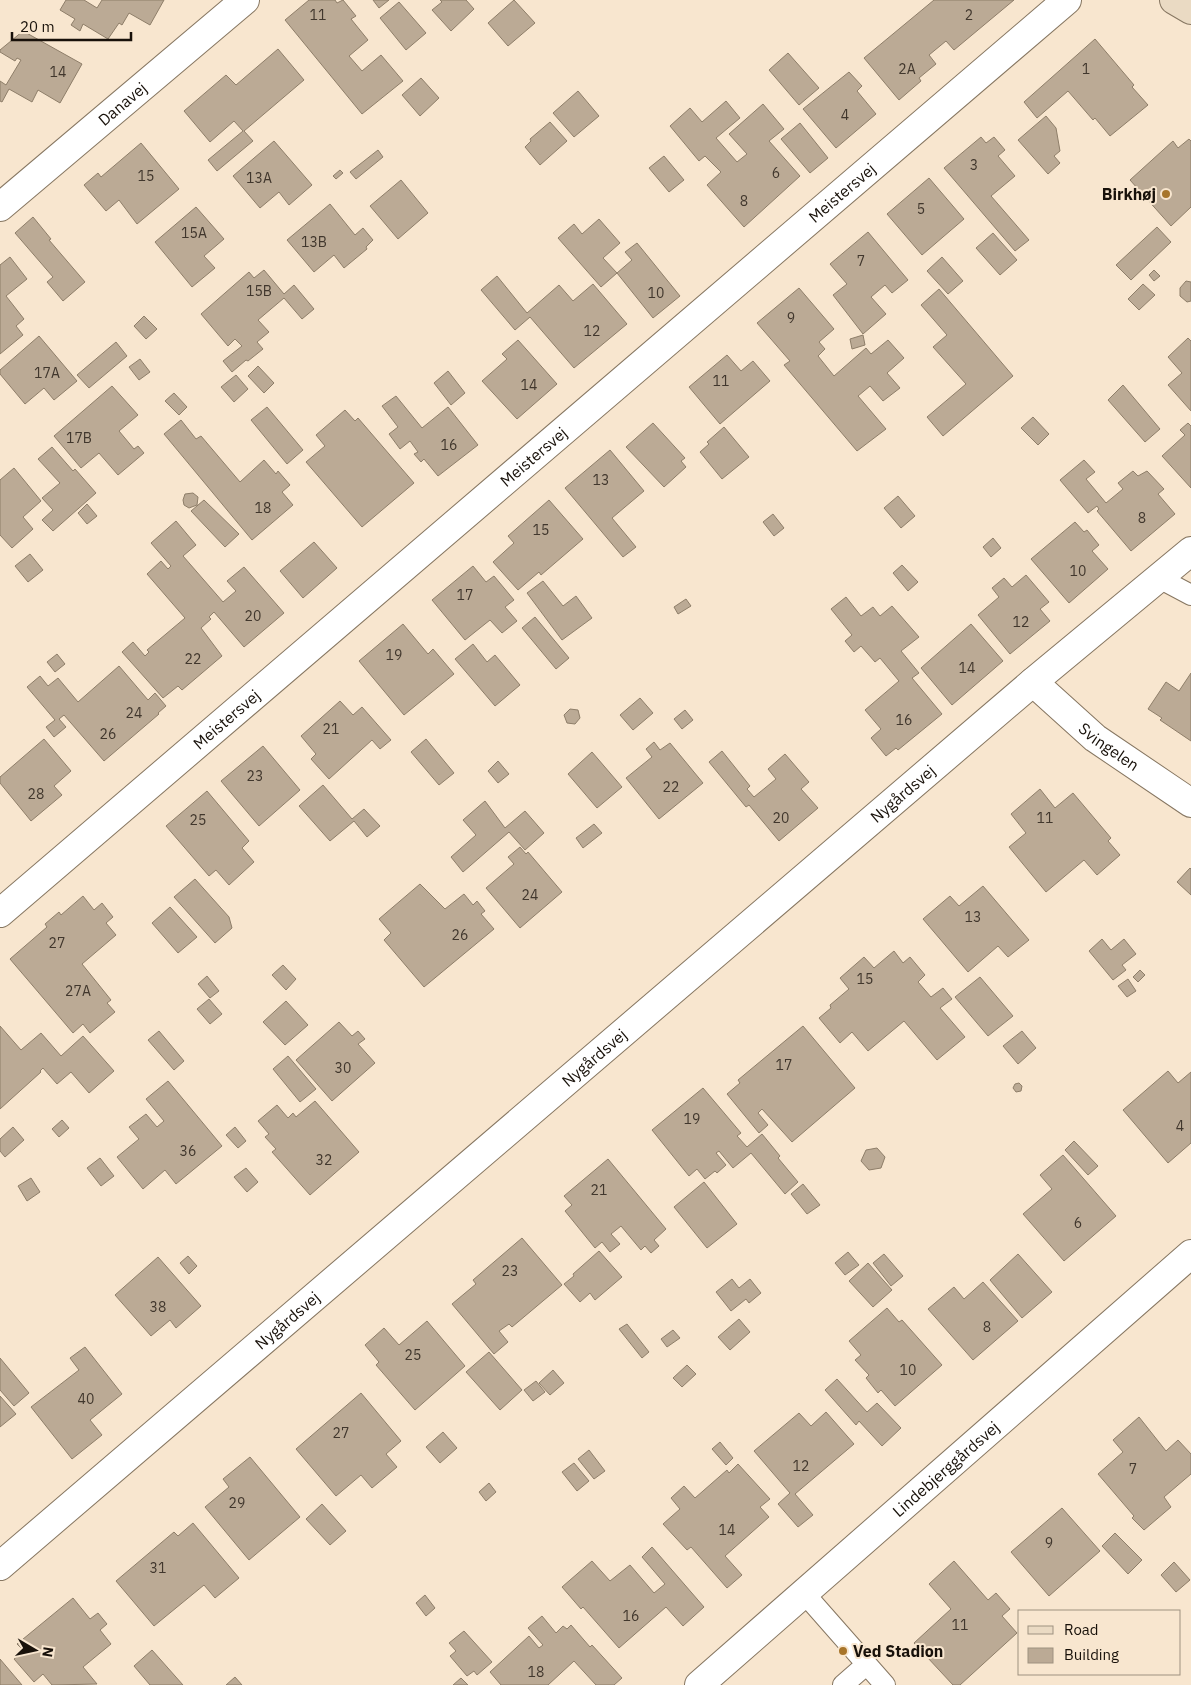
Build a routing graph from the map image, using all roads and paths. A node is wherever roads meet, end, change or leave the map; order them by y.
1 (245, 0) edge
2 (1067, 0) edge
3 (1174, 0) edge
4 (1191, 10) edge
5 (0, 206) edge
6 (1191, 551) edge
7 (1159, 578) junction
8 (1191, 595) edge
9 (1034, 682) junction
10 (1191, 803) edge
11 (0, 912) edge
12 (1191, 1254) edge
13 (0, 1566) edge
14 (804, 1593) junction
15 (867, 1664) junction
16 (699, 1685) edge
17 (843, 1685) edge
18 (886, 1685) edge

1 - 5 street, Danavej
2 - 11 street, Meistersvej
3 - 4 street
6 - 7 street, Nygårdsvej
7 - 8 lane
7 - 9 street, Nygårdsvej
9 - 10 street, Svingelen
9 - 13 street, Nygårdsvej
12 - 14 street, Lindebjerggårdsvej
14 - 15 lane
14 - 16 street, Lindebjerggårdsvej
15 - 17 lane
15 - 18 lane

